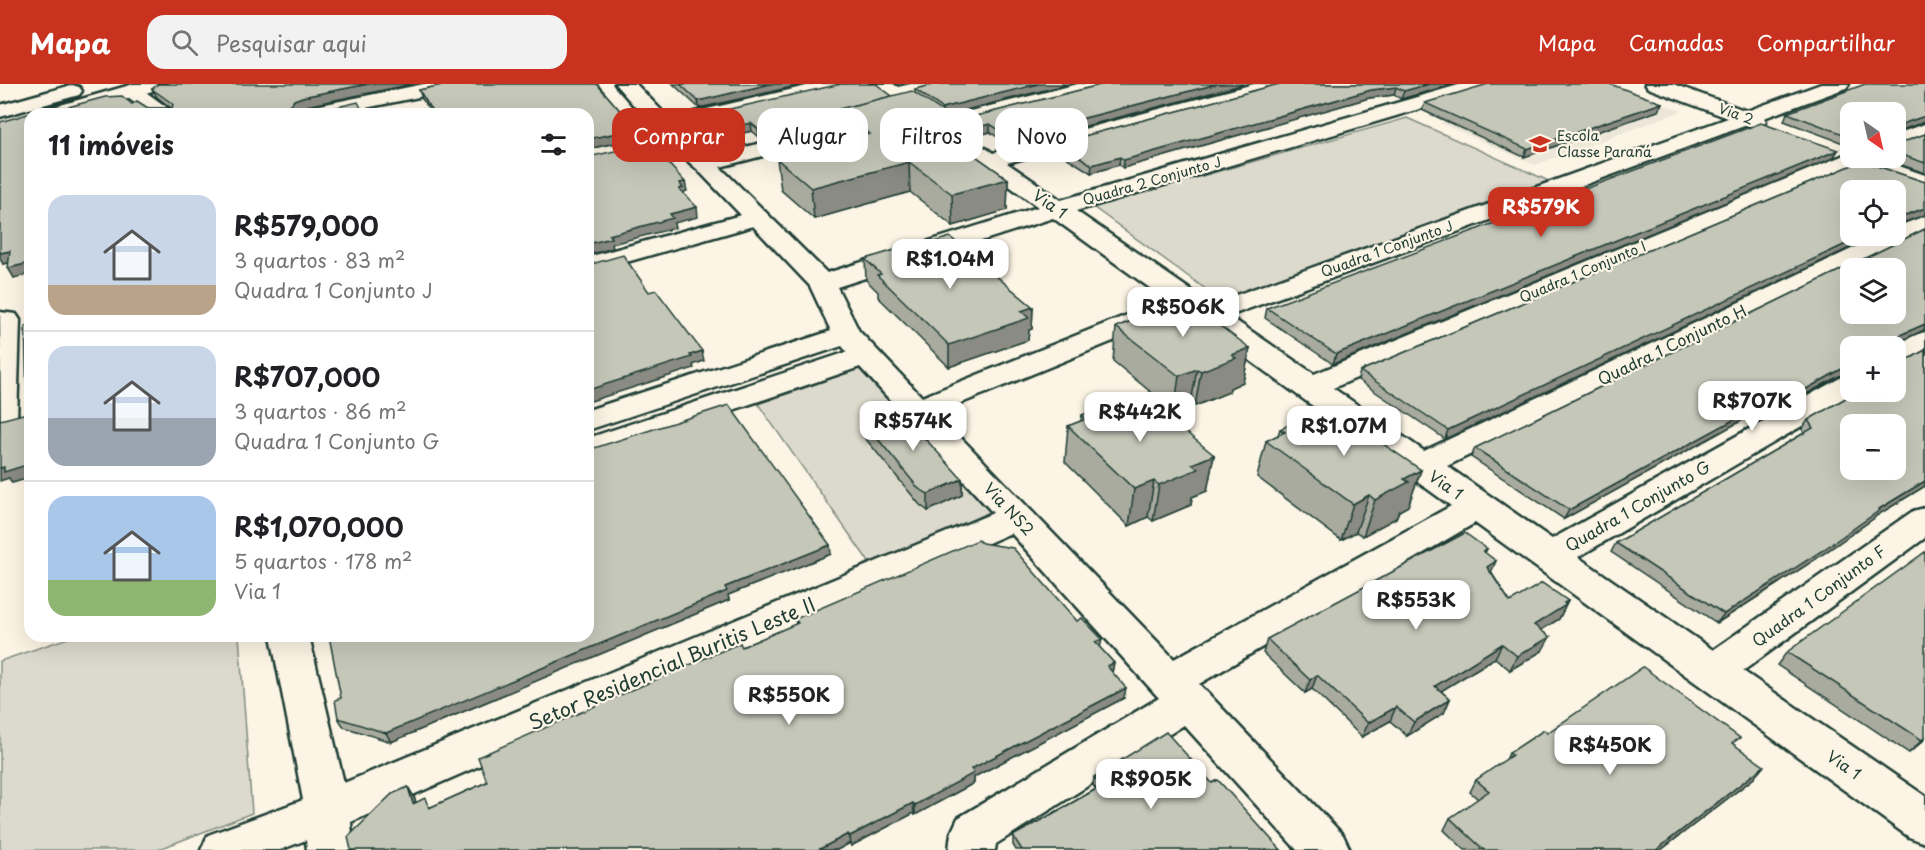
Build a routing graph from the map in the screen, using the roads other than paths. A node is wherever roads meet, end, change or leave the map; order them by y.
1 (97, 84) edge
2 (156, 84) edge
3 (453, 84) edge
4 (841, 84) edge
5 (935, 84) edge
6 (1102, 84) edge
7 (1276, 84) edge
8 (1483, 84) edge
9 (1655, 84) edge
10 (1839, 84) edge
11 (631, 85) edge
12 (132, 91) junction
13 (405, 95) junction
14 (907, 103) edge
15 (71, 108) edge
16 (157, 108) edge
17 (337, 108) edge
18 (413, 108) edge
19 (736, 108) edge
20 (0, 111) edge
21 (1748, 118) junction
22 (24, 122) edge
23 (0, 128) edge
24 (1779, 129) edge
25 (1925, 130) edge
26 (1906, 138) edge
27 (1830, 148) edge
28 (1840, 151) edge
29 (989, 161) junction
30 (705, 164) junction
31 (1840, 166) edge
32 (1885, 168) edge
33 (1925, 183) edge
34 (1056, 209) junction
35 (756, 218) junction
36 (1925, 224) edge
37 (594, 263) edge
38 (822, 283) junction
39 (1196, 308) junction
40 (0, 320) edge
41 (1925, 341) edge
42 (857, 345) junction
43 (1906, 352) edge
44 (1309, 387) junction
45 (1840, 390) edge
46 (916, 410) junction
47 (10, 418) edge
48 (594, 418) edge
49 (594, 447) edge
50 (1420, 466) junction
51 (1477, 506) junction
52 (1016, 517) junction
53 (1925, 520) edge
54 (1549, 557) junction
55 (291, 642) edge
56 (1712, 672) junction
57 (1178, 692) junction
58 (1925, 822) edge
59 (329, 830) edge
60 (224, 850) edge
61 (972, 850) edge
62 (1328, 850) edge

1 - 20 street
2 - 12 street
3 - 13 street
4 - 19 street
5 - 14 street
6 - 14 street
7 - 29 street
8 - 34 street, Quadra 2 Conjunto J
9 - 21 street, Via 2
10 - 21 street, Quadra 1 Conjunto J
11 - 30 street, Via NS2
12 - 15 street
12 - 16 street
13 - 17 street
13 - 18 street
14 - 29 street, Via 1
14 - 30 street
21 - 24 street, Via 2
21 - 39 street, Quadra 1 Conjunto J
22 - 23 street
25 - 26 street
27 - 28 street
29 - 34 street, Via 1
30 - 35 street, Via NS2
31 - 44 street, Quadra 1 Conjunto I
32 - 33 street
34 - 38 street, Quadra 2 Conjunto J
34 - 39 street, Via 1
35 - 37 street
35 - 38 street, Via NS2
36 - 50 street, Quadra 1 Conjunto H
38 - 42 street, Via NS2
39 - 44 street, Via 1
39 - 46 street, Quadra 1 Conjunto J
40 - 47 street
41 - 43 street
42 - 46 street, Via NS2
42 - 48 street
42 - 49 street
44 - 50 street, Via 1
45 - 54 street, Quadra 1 Conjunto G
46 - 52 street, Via NS2
50 - 51 street, Via 1
51 - 54 street, Via 1
51 - 57 street
52 - 57 street, Via NS2
52 - 59 street, Setor Residencial Buritis Leste II
53 - 56 street, Quadra 1 Conjunto F
54 - 56 street, Via 1
55 - 59 street
56 - 58 street, Via 1
57 - 61 street
57 - 62 street, Via NS2
59 - 60 street, Setor Residencial Buritis Leste II

